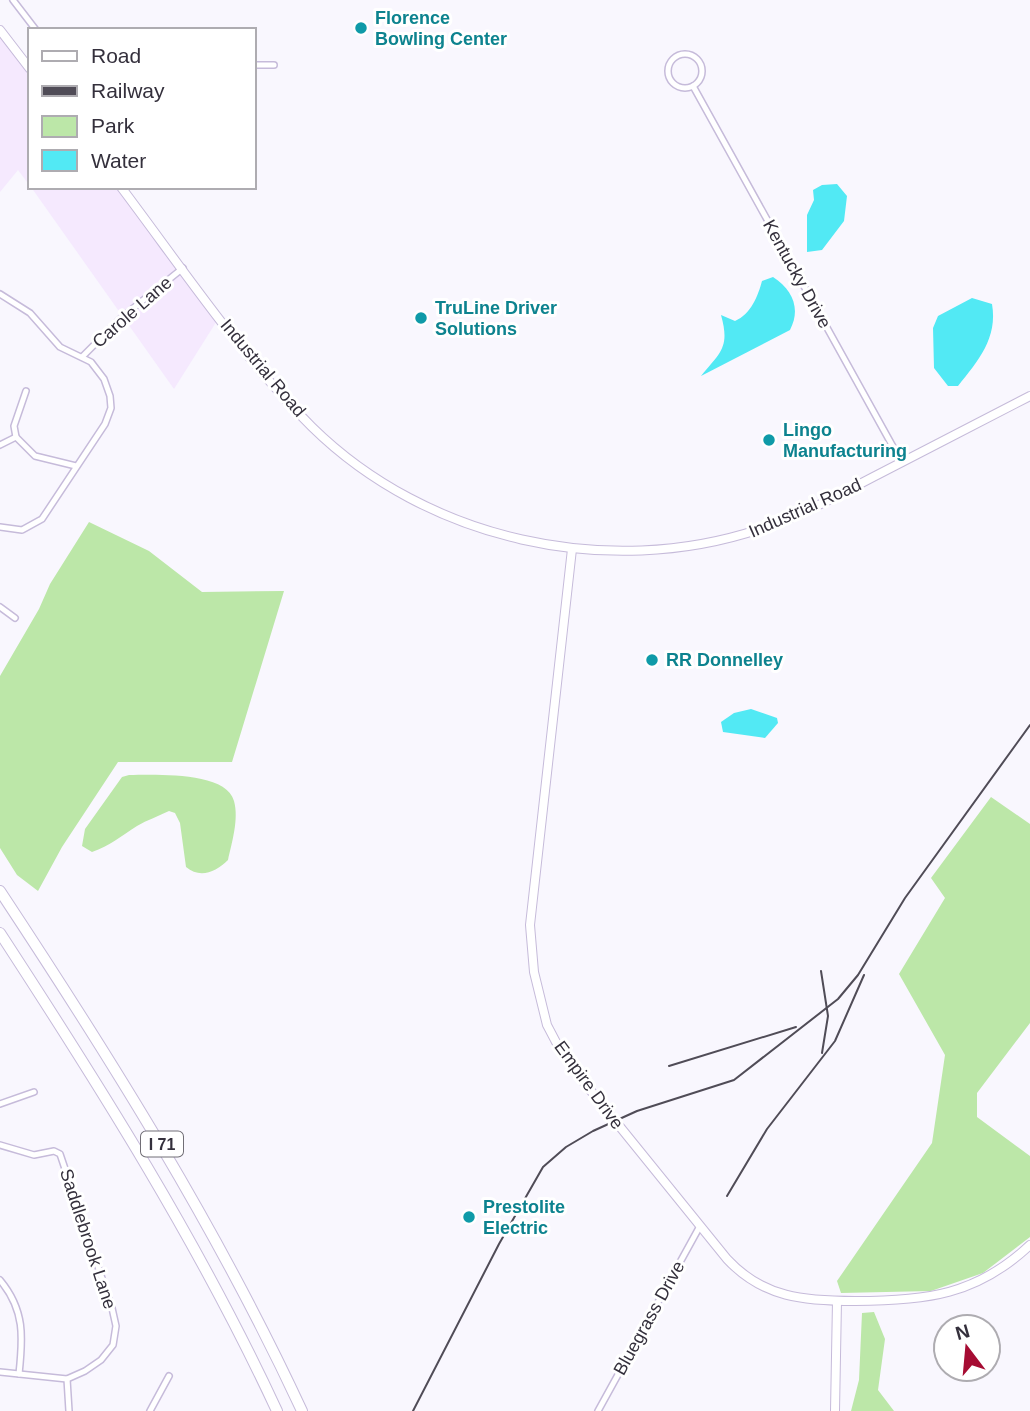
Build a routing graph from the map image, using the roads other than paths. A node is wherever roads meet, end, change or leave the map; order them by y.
1 (13, 0) edge
2 (34, 28) edge
3 (0, 30) edge
4 (256, 65) edge
5 (274, 65) dead end
6 (28, 66) edge
7 (693, 86) junction
8 (123, 189) edge
9 (183, 268) junction
10 (0, 294) edge
11 (82, 357) junction
12 (26, 391) dead end
13 (1030, 396) edge
14 (16, 437) junction
15 (0, 445) edge
16 (902, 463) junction
17 (76, 466) junction
18 (0, 527) edge
19 (572, 549) junction
20 (0, 607) edge
21 (15, 618) dead end
22 (0, 891) edge
23 (0, 933) edge
24 (34, 1092) dead end
25 (0, 1104) edge
26 (0, 1144) edge
27 (700, 1226) junction
28 (1030, 1245) edge
29 (0, 1280) edge
30 (837, 1301) junction
31 (0, 1372) edge
32 (19, 1374) junction
33 (169, 1376) dead end
34 (67, 1379) junction
35 (69, 1411) edge
36 (150, 1411) edge
37 (277, 1411) edge
38 (302, 1411) edge
39 (598, 1411) edge
40 (835, 1411) edge

1 - 2 street
3 - 6 street
4 - 5 street
7 - 7 street
7 - 16 street, Kentucky Drive
8 - 9 street, Industrial Road
9 - 11 street, Carole Lane
9 - 19 street, Industrial Road
10 - 11 street
11 - 17 street
12 - 14 street
13 - 16 street, Industrial Road
14 - 15 street
14 - 17 street
16 - 19 street, Industrial Road
17 - 18 street
19 - 27 street, Empire Drive
20 - 21 street
22 - 38 highway, I 71
23 - 37 highway, I 71
24 - 25 street
26 - 34 street, Saddlebrook Lane
27 - 30 street, Empire Drive
27 - 39 street, Bluegrass Drive
28 - 30 street, Empire Drive
29 - 32 street
30 - 40 street
31 - 32 street
32 - 34 street
33 - 36 street
34 - 35 street

